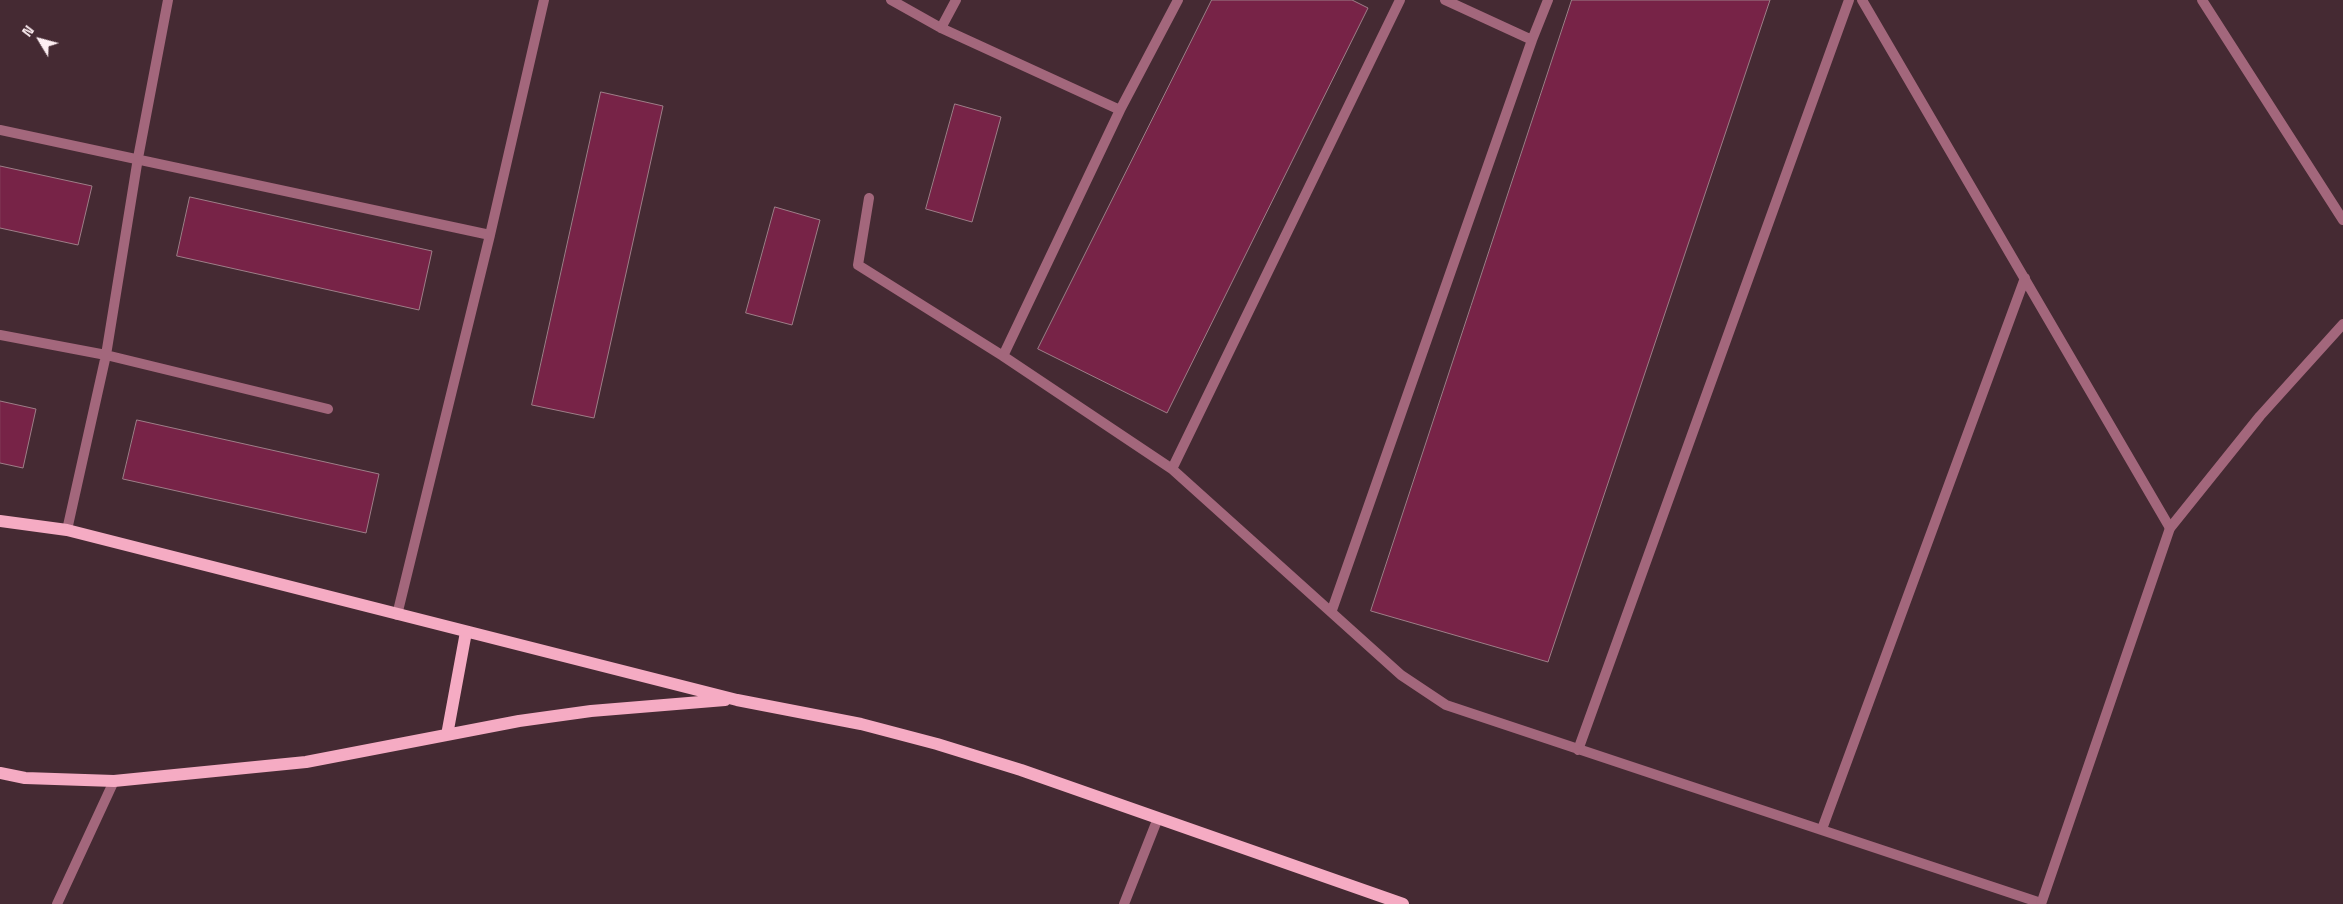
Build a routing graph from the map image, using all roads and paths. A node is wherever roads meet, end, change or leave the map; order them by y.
1 (168, 0) edge
2 (544, 0) edge
3 (891, 0) edge
4 (956, 0) edge
5 (1178, 0) edge
6 (1400, 0) edge
7 (1445, 0) edge
8 (1548, 0) edge
9 (1849, 0) edge
10 (1862, 0) edge
11 (2202, 0) edge
12 (941, 28) junction
13 (1532, 40) junction
14 (1120, 110) junction
15 (0, 130) edge
16 (138, 158) junction
17 (869, 198) dead end
18 (2343, 220) edge
19 (490, 235) junction
20 (2025, 278) junction
21 (2343, 324) edge
22 (0, 334) edge
23 (106, 355) junction
24 (1002, 356) junction
25 (328, 409) dead end
26 (1172, 470) junction
27 (0, 521) edge
28 (2170, 528) junction
29 (67, 530) junction
30 (1332, 610) junction
31 (397, 615) junction
32 (466, 632) junction
33 (737, 700) junction
34 (447, 735) junction
35 (1578, 750) junction
36 (0, 773) edge
37 (114, 781) junction
38 (1158, 818) junction
39 (1822, 828) junction
40 (58, 904) edge
41 (1124, 904) edge
42 (1402, 904) edge
43 (2041, 904) edge

1 - 16 street
2 - 19 street
3 - 12 street
4 - 12 street
5 - 14 street
6 - 26 street
7 - 13 street
8 - 13 street
9 - 35 street
10 - 20 street
11 - 18 street
12 - 14 street
13 - 30 street
14 - 24 street
15 - 16 street
16 - 19 street
16 - 23 street
17 - 24 street
19 - 31 street
20 - 28 street
20 - 39 street
21 - 28 street
22 - 23 street
23 - 25 street
23 - 29 street
24 - 26 street
26 - 30 street
27 - 29 main road
28 - 43 street
29 - 31 main road
30 - 35 street
31 - 32 main road
32 - 33 main road
32 - 34 main road
33 - 34 main road
33 - 38 main road
34 - 37 main road
35 - 39 street
36 - 37 main road
37 - 40 street
38 - 41 street
38 - 42 main road
39 - 43 street

